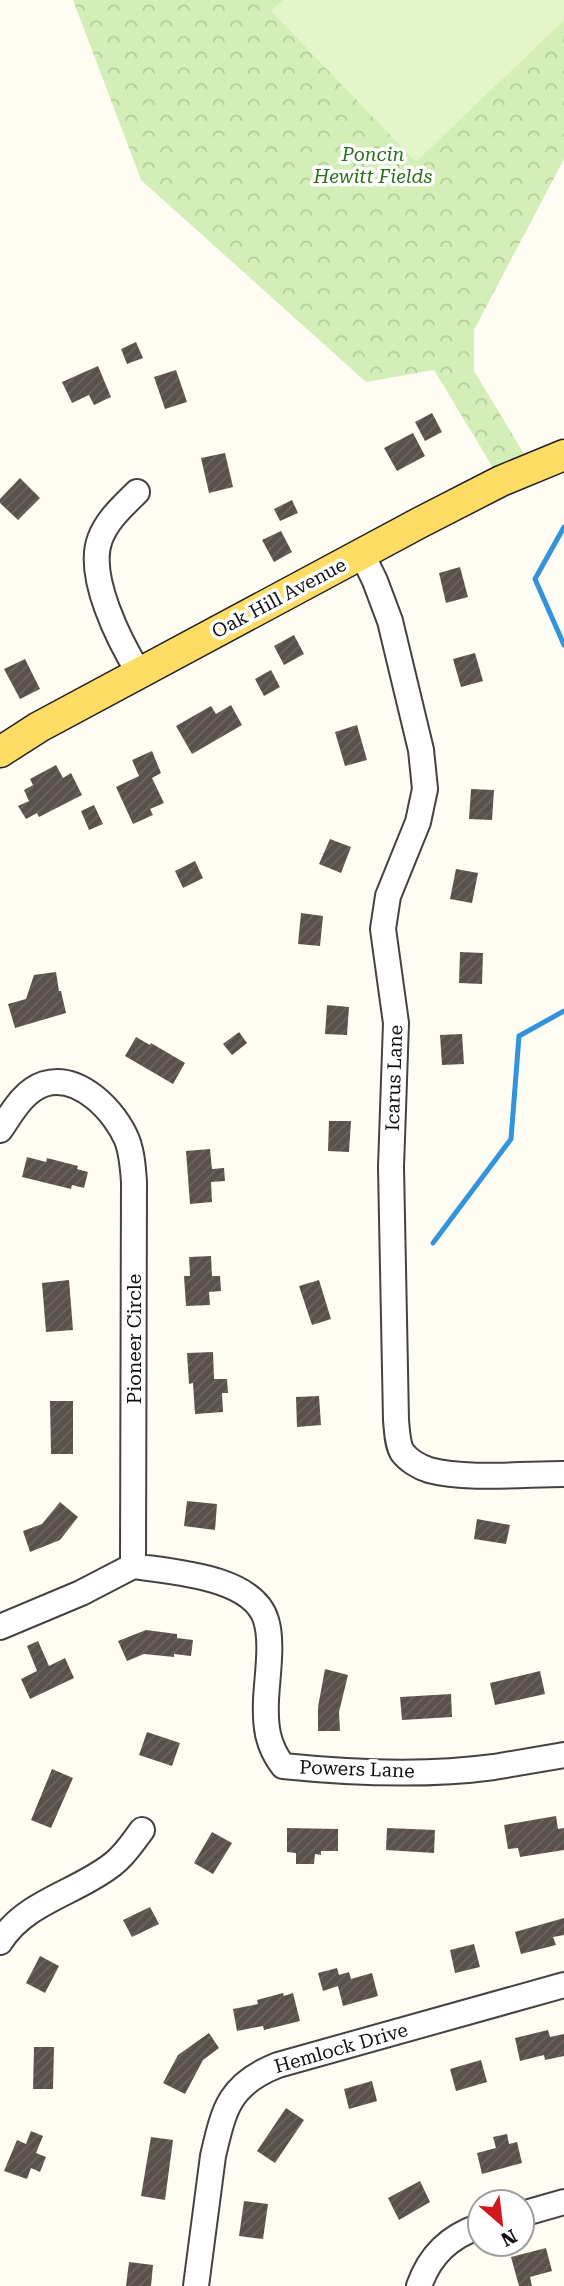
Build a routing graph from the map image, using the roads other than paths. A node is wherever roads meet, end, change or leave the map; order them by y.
1 (564, 455) edge
2 (137, 492) dead end
3 (362, 554) junction
4 (139, 673) junction
5 (0, 752) edge
6 (0, 1129) edge
7 (564, 1474) edge
8 (133, 1566) junction
9 (0, 1627) edge
10 (564, 1755) edge
11 (142, 1830) dead end
12 (0, 1942) edge
13 (564, 1985) edge
14 (564, 2202) edge
15 (536, 2210) edge
16 (466, 2232) edge
17 (196, 2286) edge
18 (419, 2286) edge

1 - 3 main road, Oak Hill Avenue
2 - 4 street
3 - 4 main road, Oak Hill Avenue
3 - 7 street, Icarus Lane
4 - 5 main road, Oak Hill Avenue
6 - 8 street, Pioneer Circle
8 - 9 street
8 - 10 street, Powers Lane
11 - 12 street
13 - 17 street, Hemlock Drive
14 - 15 street
16 - 18 street

